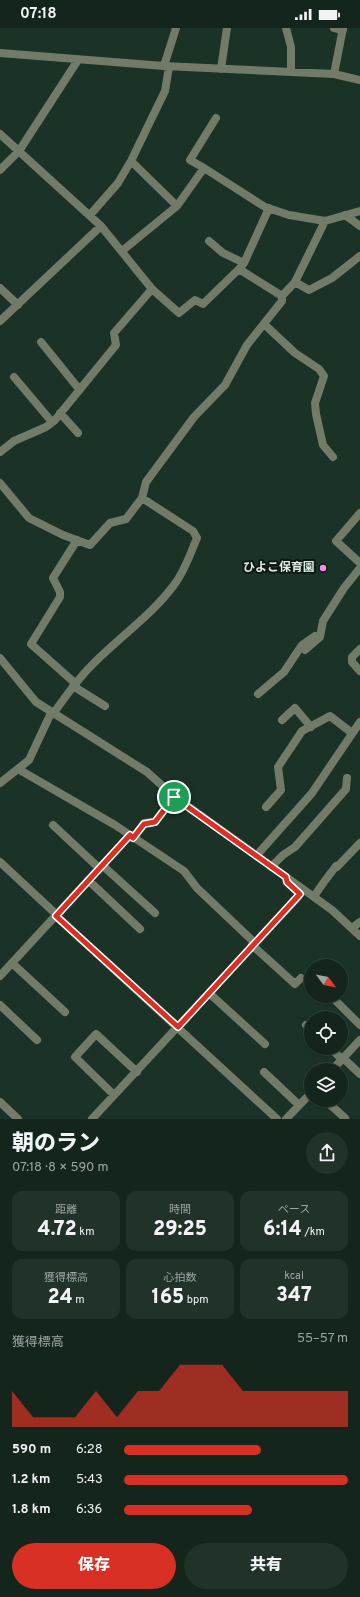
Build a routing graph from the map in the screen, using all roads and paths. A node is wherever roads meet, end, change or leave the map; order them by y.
1 (176, 28) edge
2 (227, 28) edge
3 (286, 28) edge
4 (334, 28) edge
5 (343, 29) edge
6 (0, 53) edge
7 (78, 60) junction
8 (166, 66) junction
9 (221, 69) junction
10 (291, 72) junction
11 (334, 74) junction
12 (360, 80) edge
13 (216, 118) dead end
14 (0, 134) edge
15 (19, 151) junction
16 (131, 161) junction
17 (204, 168) junction
18 (0, 170) edge
19 (177, 206) junction
20 (269, 208) junction
21 (360, 211) edge
22 (90, 215) junction
23 (345, 216) junction
24 (325, 221) junction
25 (101, 226) junction
26 (360, 226) edge
27 (209, 241) dead end
28 (122, 251) junction
29 (360, 256) edge
30 (241, 266) junction
31 (295, 282) junction
32 (0, 288) edge
33 (152, 289) junction
34 (282, 296) junction
35 (18, 305) junction
36 (0, 321) edge
37 (264, 324) junction
38 (40, 342) dead end
39 (14, 377) dead end
40 (79, 389) junction
41 (60, 413) junction
42 (52, 422) junction
43 (78, 433) dead end
44 (0, 452) edge
45 (333, 457) dead end
46 (1, 486) edge
47 (142, 498) junction
48 (360, 513) edge
49 (202, 530) dead end
50 (193, 532) junction
51 (77, 540) junction
52 (360, 563) edge
53 (360, 568) edge
54 (321, 632) junction
55 (360, 649) edge
56 (305, 650) dead end
57 (0, 658) edge
58 (360, 671) edge
59 (75, 685) junction
60 (258, 694) dead end
61 (105, 706) dead end
62 (52, 713) junction
63 (282, 720) dead end
64 (360, 722) edge
65 (311, 727) junction
66 (352, 733) junction
67 (18, 769) junction
68 (347, 778) dead end
69 (0, 783) edge
70 (174, 797) junction
71 (266, 808) dead end
72 (53, 825) dead end
73 (132, 836) junction
74 (359, 847) edge
75 (256, 856) junction
76 (0, 862) edge
77 (101, 866) junction
78 (271, 867) junction
79 (286, 877) junction
80 (88, 880) junction
81 (314, 897) junction
82 (155, 913) dead end
83 (56, 915) junction
84 (360, 922) edge
85 (352, 928) junction
86 (140, 929) dead end
87 (360, 936) edge
88 (254, 944) junction
89 (12, 963) junction
90 (0, 976) edge
91 (301, 978) dead end
92 (209, 993) junction
93 (338, 1003) edge
94 (0, 1005) edge
95 (65, 1012) dead end
96 (360, 1025) edge
97 (178, 1027) junction
98 (37, 1040) dead end
99 (360, 1040) edge
100 (264, 1044) dead end
101 (338, 1055) edge
102 (343, 1059) junction
103 (339, 1063) edge
104 (137, 1072) junction
105 (264, 1072) dead end
106 (360, 1074) edge
107 (114, 1096) junction
108 (304, 1101) edge
109 (0, 1102) edge
110 (300, 1105) junction
111 (333, 1107) edge
112 (345, 1118) dead end
113 (18, 1119) edge
114 (92, 1119) edge
115 (277, 1119) edge
116 (286, 1119) edge

1 - 8 street
2 - 9 street
3 - 10 street
4 - 5 street
5 - 11 street
6 - 7 street
7 - 8 street
7 - 15 street
8 - 9 street
8 - 16 street
9 - 10 street
10 - 11 street
11 - 12 street
13 - 17 street
14 - 15 street
15 - 18 street
15 - 22 street
16 - 19 street
16 - 22 street
17 - 19 street
17 - 20 street
19 - 28 street
20 - 24 street
20 - 30 street
21 - 23 street
22 - 25 street
23 - 24 street
23 - 26 street
24 - 31 street
25 - 28 street
25 - 35 street
27 - 30 street
28 - 33 street
29 - 31 street
30 - 33 street
30 - 34 street
31 - 34 street
32 - 35 street
33 - 40 street
34 - 37 street
35 - 36 street
37 - 45 street
37 - 47 street
38 - 40 street
39 - 42 street
40 - 41 street
41 - 42 street
41 - 43 street
42 - 44 street
46 - 51 street
47 - 50 street
47 - 51 street
48 - 52 street
49 - 50 street
50 - 59 street
51 - 59 street
53 - 54 street
54 - 56 street
54 - 60 street
55 - 58 street
57 - 62 street
59 - 61 street
59 - 62 street
62 - 67 street
62 - 70 street
63 - 65 street
64 - 66 street
65 - 66 street
65 - 71 street
66 - 75 street
67 - 69 street
67 - 73 street
68 - 78 street
70 - 73 street
70 - 75 street
72 - 77 street
73 - 77 street
73 - 88 street
74 - 81 street
75 - 78 street
76 - 83 street
77 - 80 street
77 - 82 street
78 - 79 street
79 - 81 street
79 - 88 street
80 - 83 street
80 - 86 street
81 - 85 street
83 - 89 street
83 - 97 street
84 - 85 street
85 - 87 street
88 - 91 street
88 - 92 street
89 - 90 street
89 - 95 street
92 - 97 street
92 - 100 street
93 - 96 street
94 - 98 street
97 - 104 street
97 - 115 street
99 - 102 street
101 - 102 street
102 - 103 street
102 - 106 street
104 - 107 street
104 - 107 street
105 - 110 street
107 - 114 street
108 - 110 street
109 - 113 street
110 - 116 street
111 - 112 street

